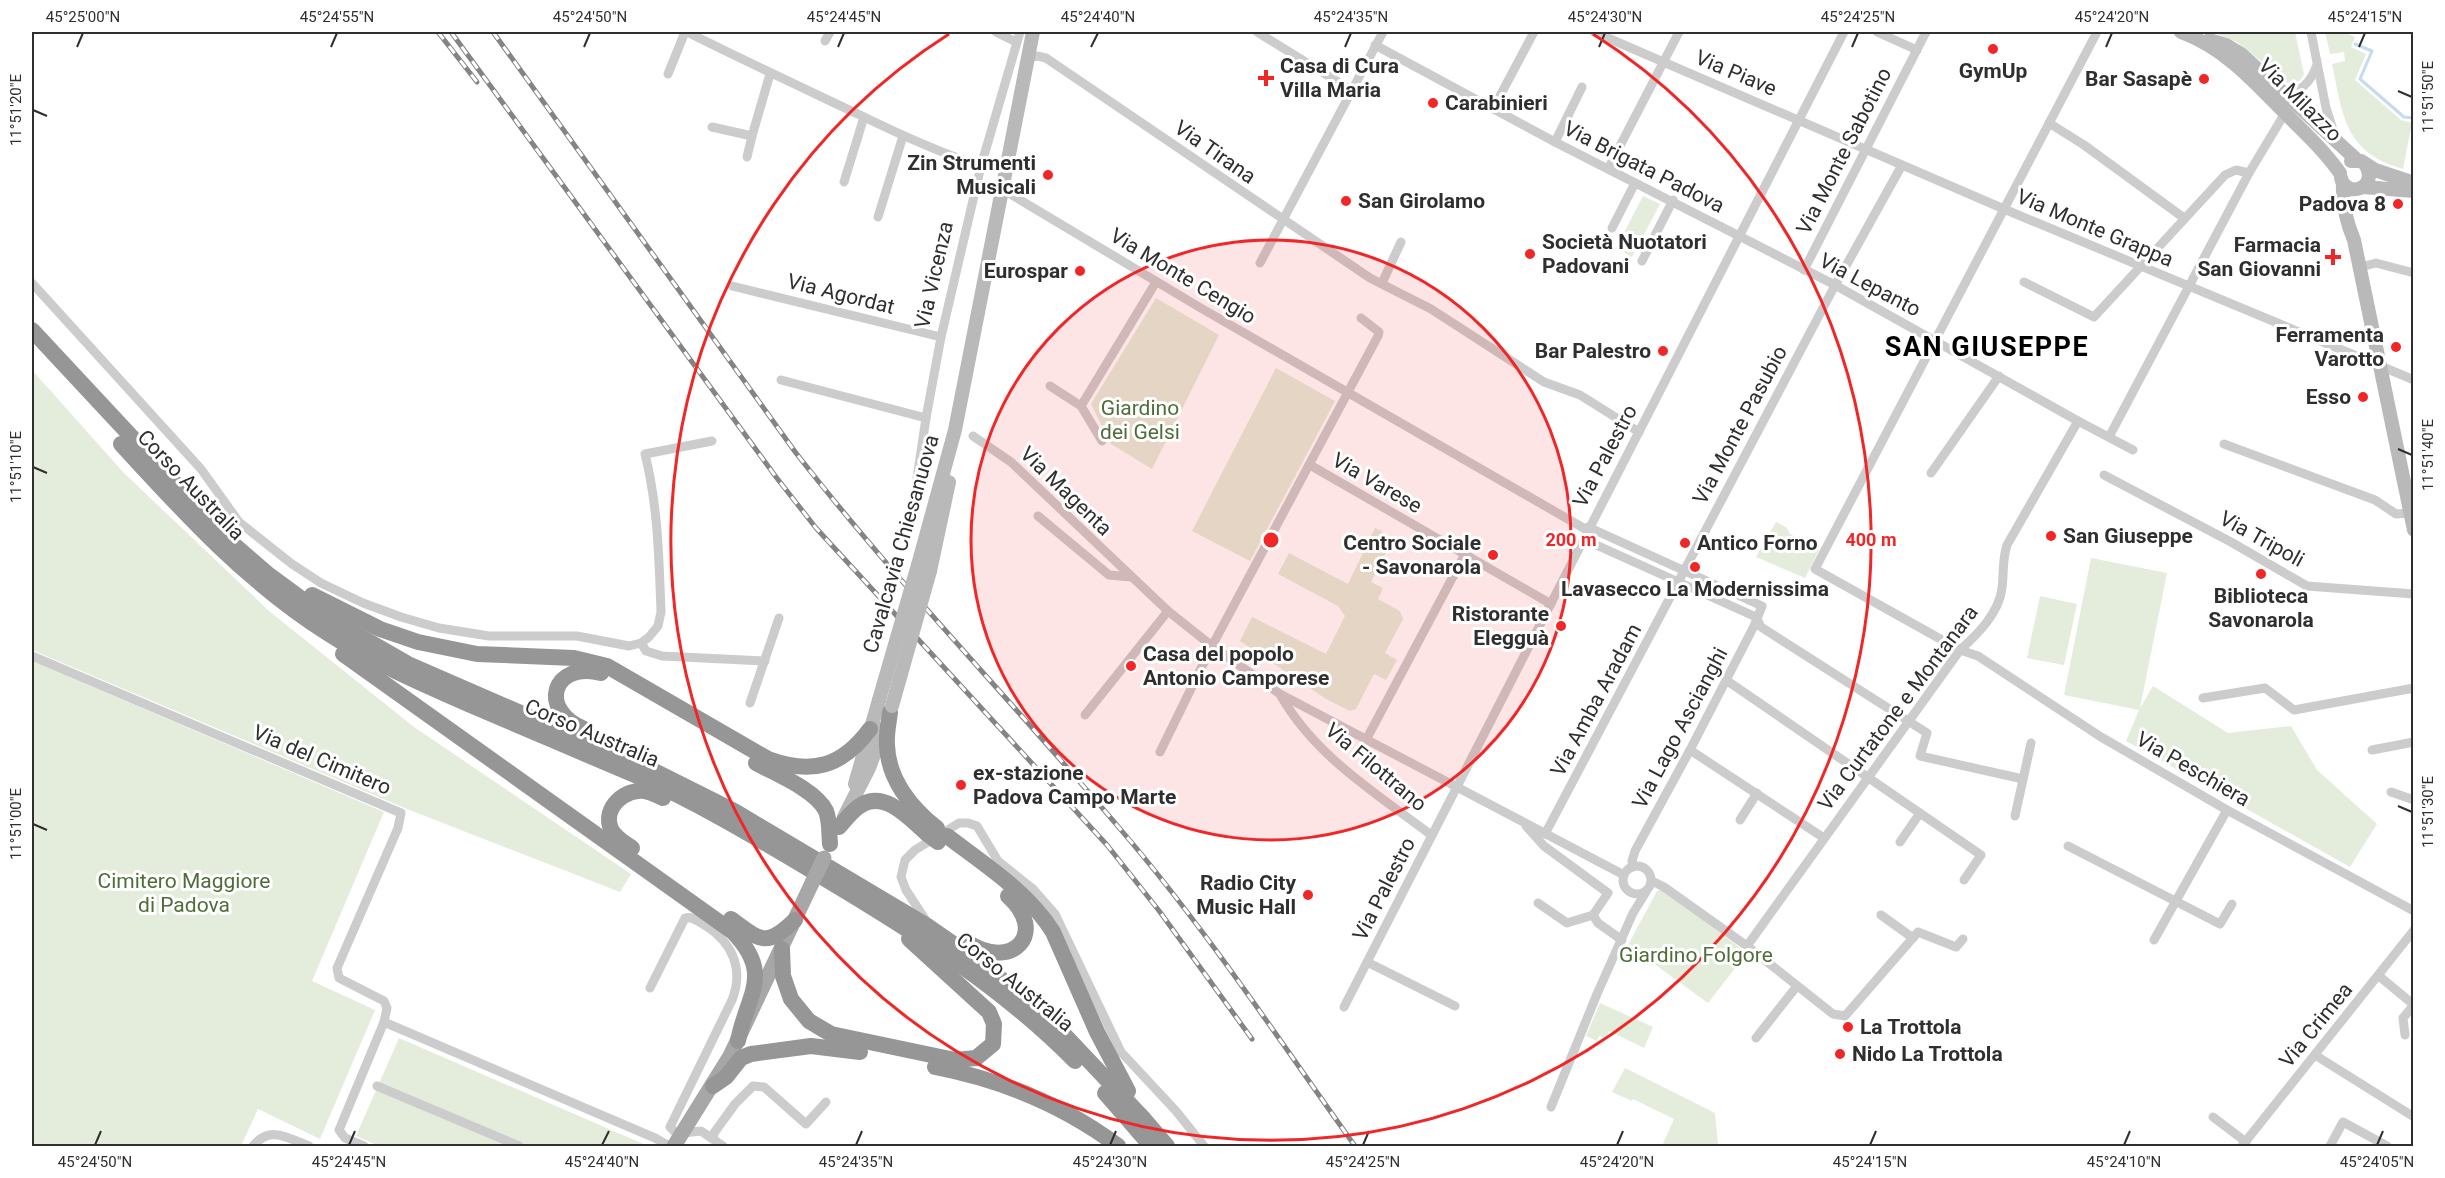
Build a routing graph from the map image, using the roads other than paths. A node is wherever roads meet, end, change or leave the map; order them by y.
1 (686, 32) edge
2 (830, 32) edge
3 (996, 32) edge
4 (1020, 32) edge
5 (1033, 32) edge
6 (1257, 32) edge
7 (1383, 32) edge
8 (1534, 32) edge
9 (1594, 32) edge
10 (1679, 32) edge
11 (1844, 32) edge
12 (1877, 32) edge
13 (1926, 32) edge
14 (2097, 32) edge
15 (2181, 32) edge
16 (2311, 32) edge
17 (2198, 38) junction
18 (825, 41) dead end
19 (1016, 42) junction
20 (1375, 45) junction
21 (1917, 50) junction
22 (1027, 58) junction
23 (1663, 62) junction
24 (2318, 62) junction
25 (668, 74) dead end
26 (770, 74) junction
27 (1582, 87) dead end
28 (1351, 90) junction
29 (2265, 90) junction
30 (2286, 94) junction
31 (1493, 109) junction
32 (2285, 113) junction
33 (864, 117) junction
34 (1799, 119) junction
35 (2049, 123) junction
36 (712, 127) dead end
37 (752, 136) junction
38 (903, 136) junction
39 (2336, 141) junction
40 (1555, 142) junction
41 (1866, 148) junction
42 (747, 157) dead end
43 (2361, 162) junction
44 (1902, 165) junction
45 (981, 166) junction
46 (1608, 170) junction
47 (2249, 173) junction
48 (2342, 178) junction
49 (844, 182) dead end
50 (1635, 183) junction
51 (2414, 183) edge
52 (2361, 188) junction
53 (1002, 189) junction
54 (2414, 191) edge
55 (1672, 200) junction
56 (2004, 209) junction
57 (878, 218) dead end
58 (2184, 218) junction
59 (1283, 220) junction
60 (1612, 228) dead end
61 (1739, 234) junction
62 (2354, 240) junction
63 (1401, 242) dead end
64 (1642, 261) dead end
65 (1260, 263) dead end
66 (2139, 266) junction
67 (2360, 267) junction
68 (1804, 270) junction
69 (2414, 273) edge
70 (1156, 282) junction
71 (2024, 282) dead end
72 (32, 283) edge
73 (1382, 283) junction
74 (1835, 285) junction
75 (732, 286) dead end
76 (2189, 286) junction
77 (1361, 318) dead end
78 (32, 330) edge
79 (941, 337) junction
80 (1935, 339) junction
81 (32, 346) edge
82 (2380, 366) junction
83 (1999, 376) junction
84 (781, 380) dead end
85 (2414, 380) edge
86 (1050, 386) dead end
87 (1347, 392) junction
88 (1081, 406) junction
89 (926, 418) junction
90 (2078, 421) junction
91 (1639, 432) junction
92 (973, 436) dead end
93 (2109, 437) junction
94 (712, 441) dead end
95 (1102, 441) dead end
96 (2224, 444) dead end
97 (2133, 450) dead end
98 (1310, 465) junction
99 (1931, 473) dead end
100 (2104, 475) dead end
101 (2410, 497) edge
102 (2410, 513) junction
103 (1038, 516) dead end
104 (2414, 531) edge
105 (909, 532) dead end
106 (1586, 532) junction
107 (1465, 554) junction
108 (236, 556) junction
109 (1683, 571) junction
110 (1131, 577) junction
111 (1677, 582) junction
112 (2414, 594) edge
113 (1551, 604) junction
114 (1168, 611) junction
115 (1756, 617) junction
116 (779, 618) dead end
117 (641, 643) junction
118 (1212, 646) junction
119 (1960, 650) junction
120 (32, 656) edge
121 (765, 661) junction
122 (1726, 680) junction
123 (2414, 688) edge
124 (1280, 694) junction
125 (2203, 698) dead end
126 (750, 703) dead end
127 (887, 706) junction
128 (1085, 715) dead end
129 (1909, 721) junction
130 (870, 729) junction
131 (1366, 740) junction
132 (2414, 742) edge
133 (2031, 743) dead end
134 (1690, 750) junction
135 (2372, 750) dead end
136 (1160, 753) dead end
137 (1869, 777) junction
138 (2023, 779) junction
139 (1456, 788) junction
140 (2391, 792) dead end
141 (1757, 793) junction
142 (2414, 800) edge
143 (2227, 810) junction
144 (734, 811) junction
145 (846, 811) junction
146 (1920, 813) junction
147 (2014, 816) dead end
148 (1740, 820) dead end
149 (1522, 822) junction
150 (838, 827) junction
151 (937, 834) junction
152 (1545, 834) junction
153 (1431, 836) junction
154 (1824, 838) junction
155 (1900, 842) dead end
156 (2068, 846) dead end
157 (776, 849) junction
158 (827, 851) junction
159 (1633, 867) junction
160 (1624, 875) junction
161 (1964, 880) dead end
162 (1652, 881) junction
163 (1629, 892) junction
164 (1646, 892) junction
165 (2176, 901) junction
166 (1538, 903) dead end
167 (2232, 904) dead end
168 (869, 905) junction
169 (2414, 911) edge
170 (1633, 913) junction
171 (1593, 915) junction
172 (1881, 915) dead end
173 (795, 920) junction
174 (929, 927) junction
175 (2414, 930) edge
176 (1912, 938) junction
177 (1963, 939) dead end
178 (1622, 940) junction
179 (2154, 940) dead end
180 (1747, 946) junction
181 (782, 949) junction
182 (1367, 962) junction
183 (2379, 976) junction
184 (1797, 986) junction
185 (650, 988) dead end
186 (2414, 1005) edge
187 (1455, 1006) dead end
188 (1344, 1007) dead end
189 (384, 1022) junction
190 (2405, 1035) dead end
191 (1756, 1038) dead end
192 (738, 1041) junction
193 (2315, 1055) junction
194 (377, 1086) dead end
195 (713, 1086) junction
196 (826, 1102) dead end
197 (1551, 1107) dead end
198 (2213, 1117) dead end
199 (2414, 1117) edge
200 (1143, 1118) junction
201 (345, 1138) junction
202 (713, 1138) junction
203 (676, 1141) edge
204 (2244, 1144) edge
205 (253, 1146) edge
206 (309, 1146) edge
207 (338, 1146) edge
208 (364, 1146) edge
209 (519, 1146) edge
210 (723, 1146) edge
211 (1118, 1146) edge
212 (1151, 1146) edge
213 (1167, 1146) edge
214 (1204, 1146) edge
215 (2330, 1146) edge
216 (2387, 1146) edge

1 - 25 street
1 - 26 street
2 - 18 street
3 - 19 street
4 - 19 street, Via Vicenza
5 - 22 main road
6 - 28 street
7 - 20 street
8 - 31 street
9 - 23 street, Via Piave
10 - 23 street
11 - 34 street, Via Palestro
12 - 21 street, Via Monte Sabotino
13 - 21 street, Via Monte Sabotino
14 - 35 street
15 - 17 main road, Via Milazzo
16 - 24 street
17 - 29 main road, Via Milazzo
17 - 30 main road, Via Milazzo
19 - 45 street, Via Vicenza
20 - 28 street
20 - 31 street, Via Brigata Padova
21 - 41 street, Via Monte Sabotino
22 - 53 main road
22 - 59 street, Via Tirana
23 - 34 street, Via Piave
23 - 46 street
24 - 30 street
24 - 39 street
26 - 33 street
26 - 37 street
27 - 40 street
28 - 59 street
29 - 30 street
29 - 32 main road, Via Milazzo
30 - 39 main road, Via Milazzo
31 - 40 street, Via Brigata Padova
32 - 47 street
32 - 48 main road, Via Milazzo
33 - 38 street
33 - 49 street
34 - 41 street, Via Monte Grappa
34 - 61 street, Via Palestro
35 - 56 street
35 - 58 street
36 - 37 street
37 - 42 street
38 - 45 street
38 - 57 street
39 - 43 main road, Via Milazzo
40 - 46 street, Via Brigata Padova
41 - 44 street, Via Monte Grappa
41 - 68 street, Via Monte Sabotino
43 - 48 main road
43 - 51 main road, Via Milazzo
43 - 52 main road
44 - 56 street, Via Monte Grappa
44 - 74 street, Via Monte Pasubio
45 - 79 street, Via Vicenza
46 - 50 street, Via Brigata Padova
47 - 58 street
47 - 76 street
48 - 52 main road
48 - 62 main road
50 - 55 street, Via Brigata Padova
50 - 60 street
52 - 54 main road
52 - 62 main road
53 - 70 street, Via Monte Cengio
53 - 127 main road, Cavalcavia Chiesanuova, bridge
55 - 61 street, Via Brigata Padova
55 - 64 street
56 - 66 street, Via Monte Grappa
56 - 80 street
58 - 66 street
59 - 65 street
59 - 73 street, Via Tirana
61 - 68 street, Via Lepanto
61 - 91 street, Via Palestro
62 - 67 main road
63 - 73 street
66 - 71 street
66 - 76 street, Via Monte Grappa
67 - 69 street
67 - 82 main road
68 - 74 street, Via Lepanto
70 - 87 street, Via Monte Cengio
70 - 88 street
72 - 117 street
73 - 91 street, Via Tirana
74 - 80 street, Via Lepanto
74 - 109 street, Via Monte Pasubio
75 - 79 street, Via Agordat
76 - 82 street, Via Monte Grappa
76 - 93 street
77 - 87 street
78 - 108 highway, Corso Australia
79 - 89 street, Via Vicenza
80 - 83 street, Via Lepanto
80 - 119 street, Via Peschiera
81 - 108 highway, Corso Australia
82 - 85 street, Via Monte Grappa
82 - 101 main road
83 - 90 street, Via Lepanto
83 - 99 street
84 - 89 street
86 - 88 street
87 - 98 street
87 - 106 street, Via Monte Cengio
88 - 95 street
89 - 105 street, Via Vicenza
90 - 93 street, Via Lepanto
90 - 119 street, Via Curtatone e Montanara
91 - 106 street, Via Palestro
92 - 110 street, Via Magenta
93 - 97 street, Via Lepanto
94 - 117 street
96 - 102 street
98 - 107 street, Via Varese
98 - 118 street
100 - 112 street, Via Tripoli
101 - 102 main road
102 - 104 main road
103 - 110 street, Via Magenta
106 - 109 street
106 - 111 street
106 - 113 street, Via Palestro
107 - 113 street, Via Varese
107 - 131 street
108 - 130 highway
108 - 144 highway, Corso Australia
108 - 157 highway, Corso Australia
108 - 192 highway
109 - 111 street, Via Monte Pasubio
109 - 115 street, Via Lago Ascianghi
110 - 114 street, Via Magenta
111 - 115 street
111 - 152 street, Via Amba Aradam
113 - 139 street, Via Palestro
114 - 118 street, Via Magenta
114 - 128 street
115 - 122 street, Via Lago Ascianghi
115 - 129 street
116 - 121 street
117 - 121 street
118 - 124 street, Via Magenta
118 - 136 street
119 - 129 street, Via Curtatone e Montanara
119 - 143 street, Via Peschiera
120 - 189 street, Via del Cimitero
121 - 126 street
122 - 134 street, Via Lago Ascianghi
122 - 137 street
123 - 125 street
124 - 131 street, Via Magenta
124 - 153 street, Via Filottrano
127 - 130 main road, Cavalcavia Chiesanuova
127 - 145 main road, Cavalcavia Chiesanuova
127 - 151 highway
129 - 137 street, Via Curtatone e Montanara
129 - 138 street
130 - 145 main road, Cavalcavia Chiesanuova
131 - 139 street, Via Magenta
132 - 135 street
133 - 138 street
134 - 141 street
134 - 159 street, Via Lago Ascianghi
137 - 146 street
137 - 154 street, Via Curtatone e Montanara
138 - 147 street
139 - 149 street, Via Magenta
139 - 153 street, Via Palestro
140 - 142 street
141 - 148 street
141 - 154 street
143 - 165 street
143 - 169 street, Via Peschiera
144 - 158 highway
144 - 174 highway, Corso Australia
145 - 150 main road, Cavalcavia Chiesanuova
146 - 155 street
146 - 161 street
149 - 152 street, Via Magenta
149 - 171 street
150 - 151 highway
150 - 158 main road, Cavalcavia Chiesanuova
151 - 174 highway
151 - 200 highway
152 - 160 street, Via Magenta
153 - 182 street, Via Palestro
154 - 180 street, Via Curtatone e Montanara
156 - 165 street
157 - 168 highway, Corso Australia
157 - 173 highway
158 - 173 main road, Cavalcavia Chiesanuova, bridge
159 - 160 street
159 - 162 street
160 - 163 street
162 - 164 street
162 - 180 street
163 - 164 street
163 - 170 street
164 - 170 street
165 - 167 street
165 - 179 street
166 - 171 street
168 - 181 highway
168 - 212 highway, Corso Australia
170 - 178 street
171 - 178 street
172 - 176 street
173 - 181 main road, Cavalcavia Chiesanuova
174 - 200 highway, Corso Australia
174 - 214 street, Corso Australia
175 - 183 street, Via Crimea
176 - 177 street
176 - 184 street
178 - 197 street
180 - 184 street
181 - 192 main road, Cavalcavia Chiesanuova
182 - 187 street, Via Palestro
182 - 188 street, Via Palestro
183 - 186 street
183 - 193 street, Via Crimea
184 - 191 street
185 - 203 street
186 - 190 street
189 - 201 street
189 - 203 street
192 - 195 main road, Cavalcavia Chiesanuova
193 - 199 street
193 - 204 street, Via Crimea
194 - 209 street
195 - 203 main road, Cavalcavia Chiesanuova
195 - 211 highway
196 - 202 street
198 - 204 street, Via Crimea
200 - 213 highway, Corso Australia
201 - 207 street
201 - 208 street
202 - 203 street
202 - 210 street
205 - 206 street
215 - 216 street

